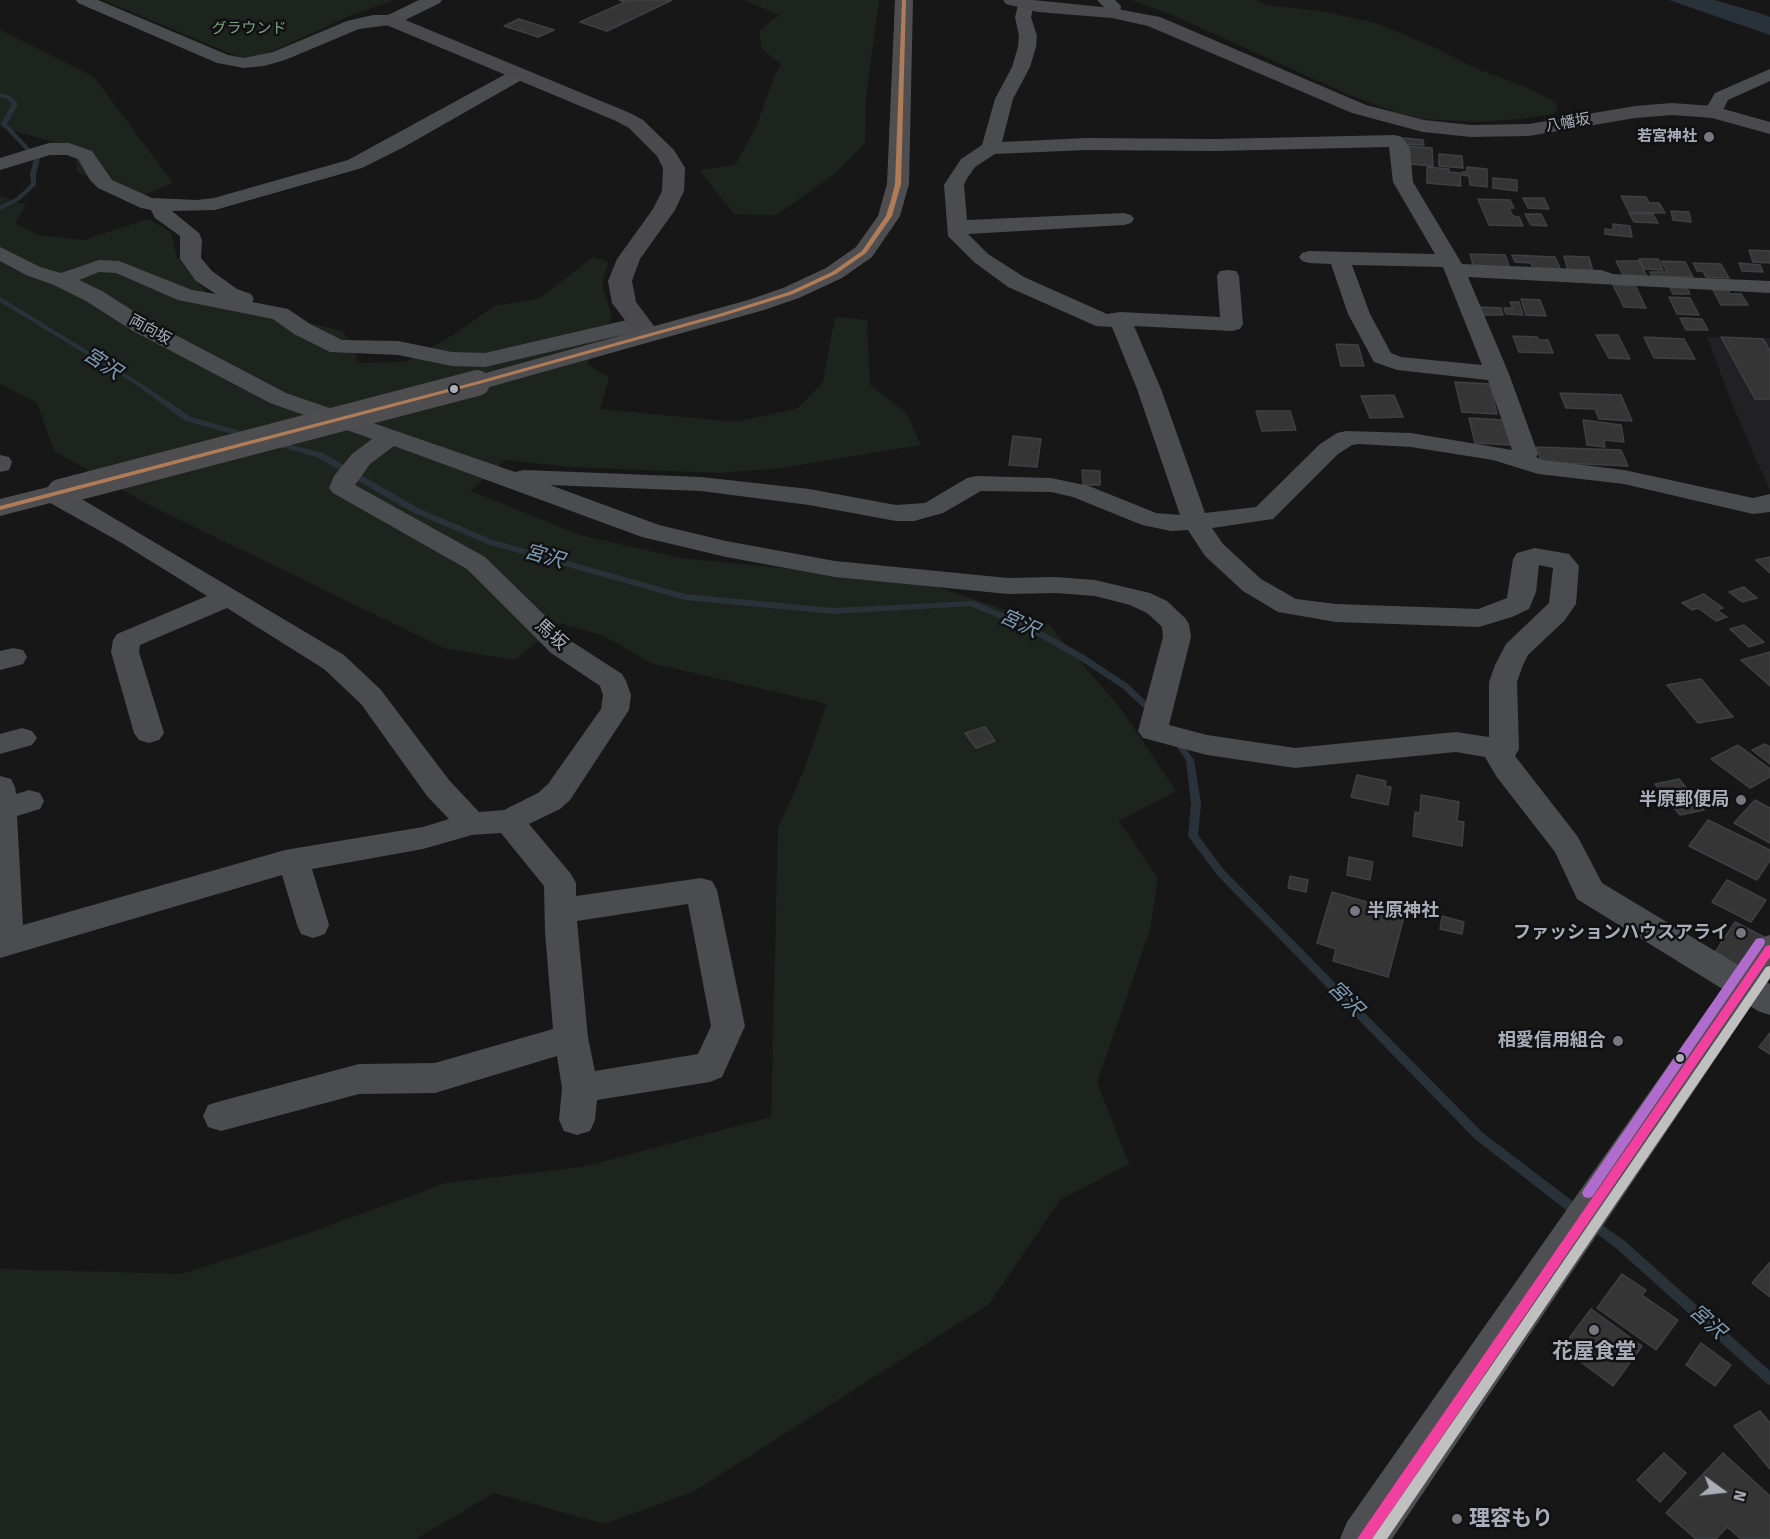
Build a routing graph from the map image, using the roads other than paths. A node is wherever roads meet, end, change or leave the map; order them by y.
1 (84, 0) edge
2 (434, 0) edge
3 (904, 0) edge
4 (1019, 3) edge
5 (1108, 7) edge
6 (391, 20) junction
7 (519, 74) junction
8 (1770, 74) edge
9 (1713, 112) junction
10 (1423, 126) junction
11 (1770, 128) edge
12 (1395, 141) junction
13 (991, 148) junction
14 (4, 162) edge
15 (160, 204) junction
16 (1124, 219) dead end
17 (958, 227) junction
18 (0, 253) edge
19 (1309, 257) dead end
20 (1340, 258) junction
21 (1451, 266) junction
22 (1228, 276) dead end
23 (62, 280) junction
24 (1770, 287) edge
25 (280, 314) junction
26 (1120, 320) junction
27 (644, 329) junction
28 (1497, 374) junction
29 (389, 438) junction
30 (1519, 459) junction
31 (503, 476) junction
32 (56, 493) junction
33 (1770, 502) edge
34 (0, 508) edge
35 (1195, 522) junction
36 (229, 597) junction
37 (149, 733) dead end
38 (1496, 749) junction
39 (10, 799) edge
40 (509, 821) junction
41 (472, 824) junction
42 (293, 860) junction
43 (562, 911) junction
44 (313, 925) dead end
45 (4, 944) edge
46 (1770, 949) edge
47 (1757, 993) edge
48 (571, 1038) junction
49 (221, 1116) dead end
50 (1364, 1539) edge

1 - 6 street
2 - 6 street
3 - 27 highway
4 - 5 street, 八幡坂
4 - 13 street
5 - 10 street, 八幡坂
6 - 7 street
7 - 15 street
7 - 27 street
8 - 9 street
9 - 10 street, 八幡坂
9 - 11 street, 八幡坂
10 - 12 street
12 - 13 street
12 - 21 street
13 - 17 street
14 - 15 street
15 - 25 street
16 - 17 street
17 - 26 street
18 - 23 street, 両向坂
19 - 20 street
20 - 21 street
20 - 28 street
21 - 24 street
21 - 28 street
22 - 26 street
23 - 25 street
23 - 29 street, 両向坂
25 - 27 street
26 - 35 street
27 - 32 highway, bridge
28 - 30 street
29 - 31 street, 両向坂
29 - 40 street, 馬坂
30 - 33 street
30 - 35 street
31 - 35 street
31 - 38 street
32 - 34 highway
32 - 36 street
35 - 38 street
36 - 37 street
36 - 41 street
38 - 47 street
39 - 45 street
40 - 41 street
40 - 43 street
41 - 42 street
42 - 44 street
42 - 45 street
43 - 48 street
43 - 48 street
46 - 47 main road
47 - 50 main road
48 - 49 street

